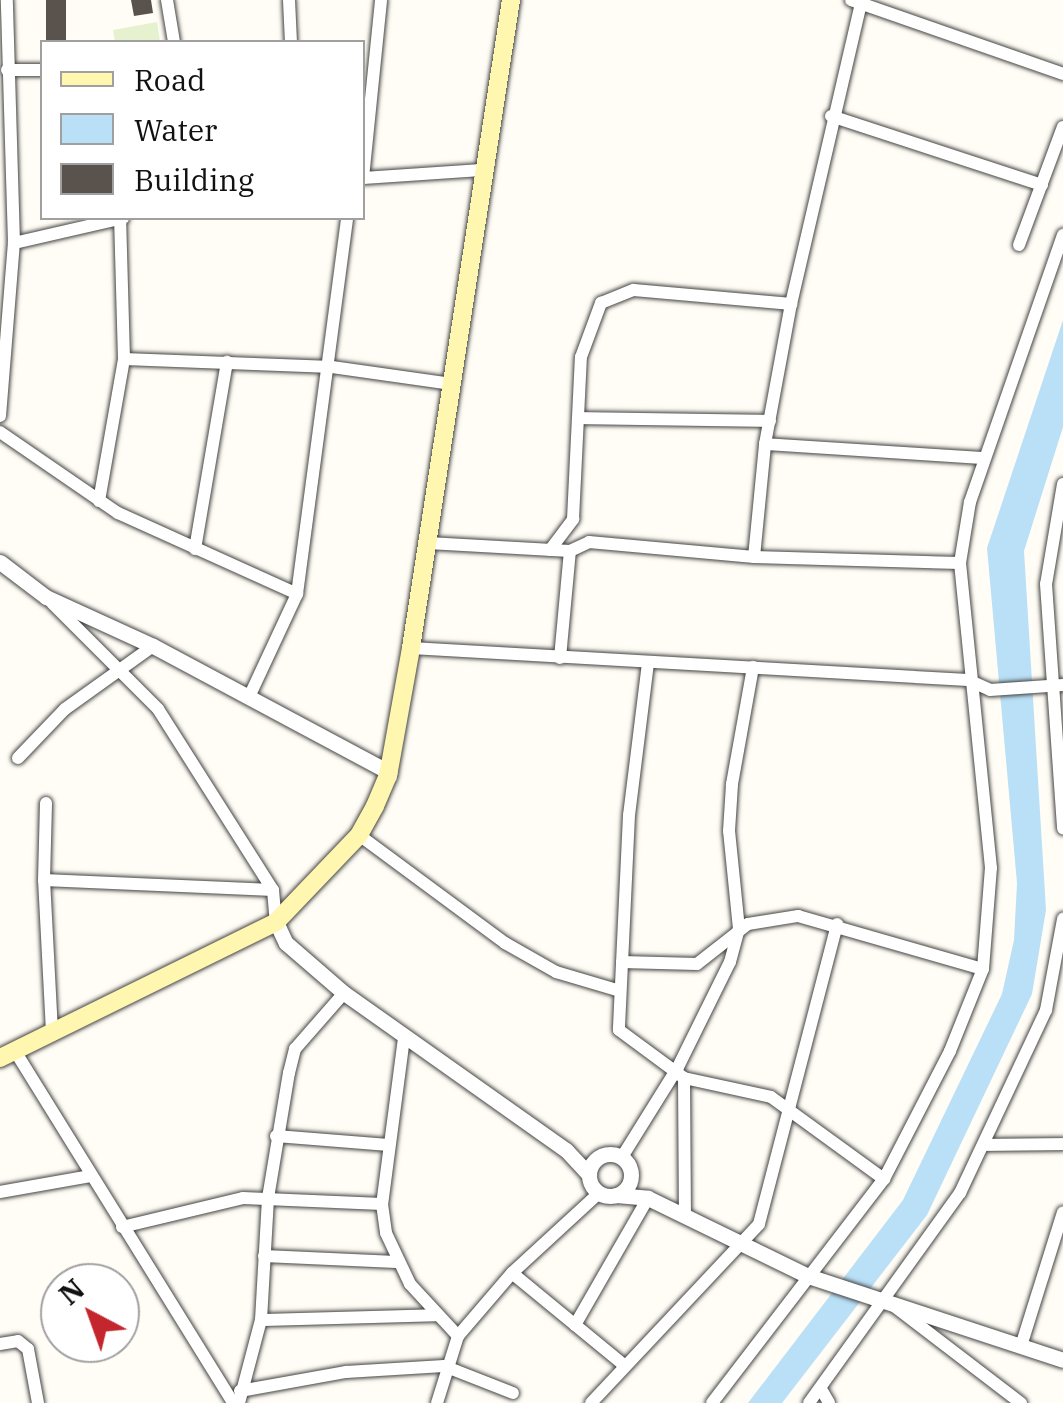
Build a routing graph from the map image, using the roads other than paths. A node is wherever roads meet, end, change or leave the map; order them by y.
1 (6, 0) edge
2 (168, 0) edge
3 (290, 0) edge
4 (382, 0) edge
5 (511, 0) edge
6 (858, 2) edge
7 (174, 40) edge
8 (290, 40) edge
9 (8, 70) junction
10 (40, 70) edge
11 (1063, 74) edge
12 (832, 116) junction
13 (1063, 127) edge
14 (365, 159) edge
15 (483, 170) junction
16 (365, 178) edge
17 (1042, 185) junction
18 (113, 220) edge
19 (122, 220) edge
20 (347, 220) edge
21 (1063, 235) edge
22 (14, 243) junction
23 (1019, 245) dead end
24 (791, 304) junction
25 (124, 359) junction
26 (228, 362) junction
27 (332, 368) junction
28 (452, 384) junction
29 (0, 416) edge
30 (579, 418) junction
31 (770, 420) junction
32 (0, 432) edge
33 (765, 444) junction
34 (984, 458) junction
35 (1063, 484) edge
36 (99, 501) junction
37 (428, 544) junction
38 (194, 549) junction
39 (550, 550) junction
40 (570, 551) junction
41 (754, 557) junction
42 (0, 562) edge
43 (960, 563) junction
44 (297, 594) junction
45 (46, 597) junction
46 (153, 646) junction
47 (411, 648) junction
48 (560, 658) junction
49 (648, 662) junction
50 (753, 667) junction
51 (122, 673) junction
52 (968, 680) junction
53 (1059, 684) edge
54 (249, 697) junction
55 (18, 758) dead end
56 (388, 772) junction
57 (46, 803) dead end
58 (1063, 828) edge
59 (359, 835) junction
60 (44, 880) junction
61 (274, 890) junction
62 (1063, 919) edge
63 (276, 922) junction
64 (838, 924) junction
65 (739, 929) junction
66 (622, 962) junction
67 (983, 969) junction
68 (620, 990) junction
69 (344, 993) junction
70 (1046, 1010) junction
71 (1063, 1012) edge
72 (52, 1032) junction
73 (404, 1038) junction
74 (7, 1054) edge
75 (681, 1073) junction
76 (792, 1110) junction
77 (276, 1136) junction
78 (1063, 1144) edge
79 (389, 1145) junction
80 (984, 1145) junction
81 (566, 1150) junction
82 (600, 1156) junction
83 (626, 1164) junction
84 (589, 1174) junction
85 (91, 1176) junction
86 (884, 1178) junction
87 (0, 1192) edge
88 (599, 1192) junction
89 (616, 1195) junction
90 (268, 1198) junction
91 (648, 1198) junction
92 (382, 1204) junction
93 (1063, 1212) edge
94 (685, 1217) junction
95 (122, 1227) junction
96 (740, 1246) junction
97 (264, 1256) junction
98 (396, 1262) junction
99 (512, 1273) junction
100 (808, 1276) junction
101 (882, 1301) junction
102 (438, 1315) junction
103 (261, 1320) junction
104 (575, 1325) junction
105 (458, 1336) junction
106 (0, 1344) edge
107 (1021, 1346) junction
108 (1063, 1360) edge
109 (624, 1365) junction
110 (444, 1366) junction
111 (821, 1389) junction
112 (513, 1394) dead end
113 (237, 1399) edge
114 (38, 1403) edge
115 (437, 1403) edge
116 (590, 1403) edge
117 (712, 1403) edge
118 (809, 1403) edge
119 (830, 1403) edge
120 (1021, 1403) edge

1 - 9 street
2 - 7 street
3 - 8 street
4 - 14 street
5 - 15 main road
6 - 11 street
6 - 12 street
9 - 10 street
9 - 22 street
12 - 17 street
12 - 24 street
13 - 17 street
15 - 16 street
15 - 28 main road
17 - 23 street
18 - 22 street
19 - 25 street
20 - 27 street
21 - 34 street
22 - 29 street
24 - 30 street
24 - 31 street
25 - 26 street
25 - 36 street
26 - 27 street
26 - 38 street
27 - 28 street
27 - 44 street
28 - 37 main road
30 - 31 street
30 - 39 street
31 - 33 street
32 - 36 street
33 - 34 street
33 - 41 street
34 - 43 street
35 - 53 street
36 - 38 street
37 - 39 street
37 - 47 main road
38 - 44 street
39 - 40 street
40 - 41 street
40 - 48 street
41 - 43 street
42 - 45 street
43 - 52 street
44 - 54 street
45 - 46 street
45 - 51 street
46 - 51 street
46 - 54 street
47 - 48 street
47 - 56 main road
48 - 49 street
49 - 50 street
49 - 66 street
50 - 52 street
50 - 65 street
51 - 55 street
51 - 61 street
52 - 53 street
52 - 67 street
53 - 58 street
54 - 56 street
56 - 59 main road
57 - 60 street
59 - 63 main road
59 - 68 street
60 - 61 street
60 - 72 street
61 - 63 street
62 - 70 street
63 - 69 street
63 - 72 main road
64 - 65 street
64 - 67 street
64 - 76 street
65 - 66 street
65 - 75 street
66 - 68 street
67 - 86 street
68 - 75 street
69 - 73 street
69 - 77 street
70 - 71 street
70 - 80 street
72 - 74 main road
73 - 79 street
73 - 81 street
74 - 85 street
75 - 76 street
75 - 83 street
75 - 94 street
76 - 86 street
76 - 96 street
77 - 79 street
77 - 90 street
78 - 80 street
79 - 92 street
80 - 101 street
81 - 82 street
81 - 84 street
82 - 83 street
82 - 84 street
83 - 89 street
83 - 91 street
84 - 88 street
85 - 87 street
85 - 95 street
86 - 100 street
88 - 89 street
88 - 99 street
89 - 91 street
90 - 92 street
90 - 95 street
90 - 97 street
91 - 94 street
91 - 104 street
92 - 98 street
93 - 107 street
94 - 96 street
95 - 113 street
96 - 100 street
96 - 109 street
97 - 98 street
97 - 103 street
98 - 102 street
99 - 104 street
99 - 105 street
100 - 101 street
100 - 117 street
101 - 107 street
101 - 111 street
101 - 120 street
102 - 103 street
102 - 105 street
103 - 113 street
104 - 109 street
105 - 110 street
106 - 114 street
107 - 108 street
109 - 116 street
110 - 112 street
110 - 113 street
110 - 115 street
111 - 118 street
111 - 119 street

